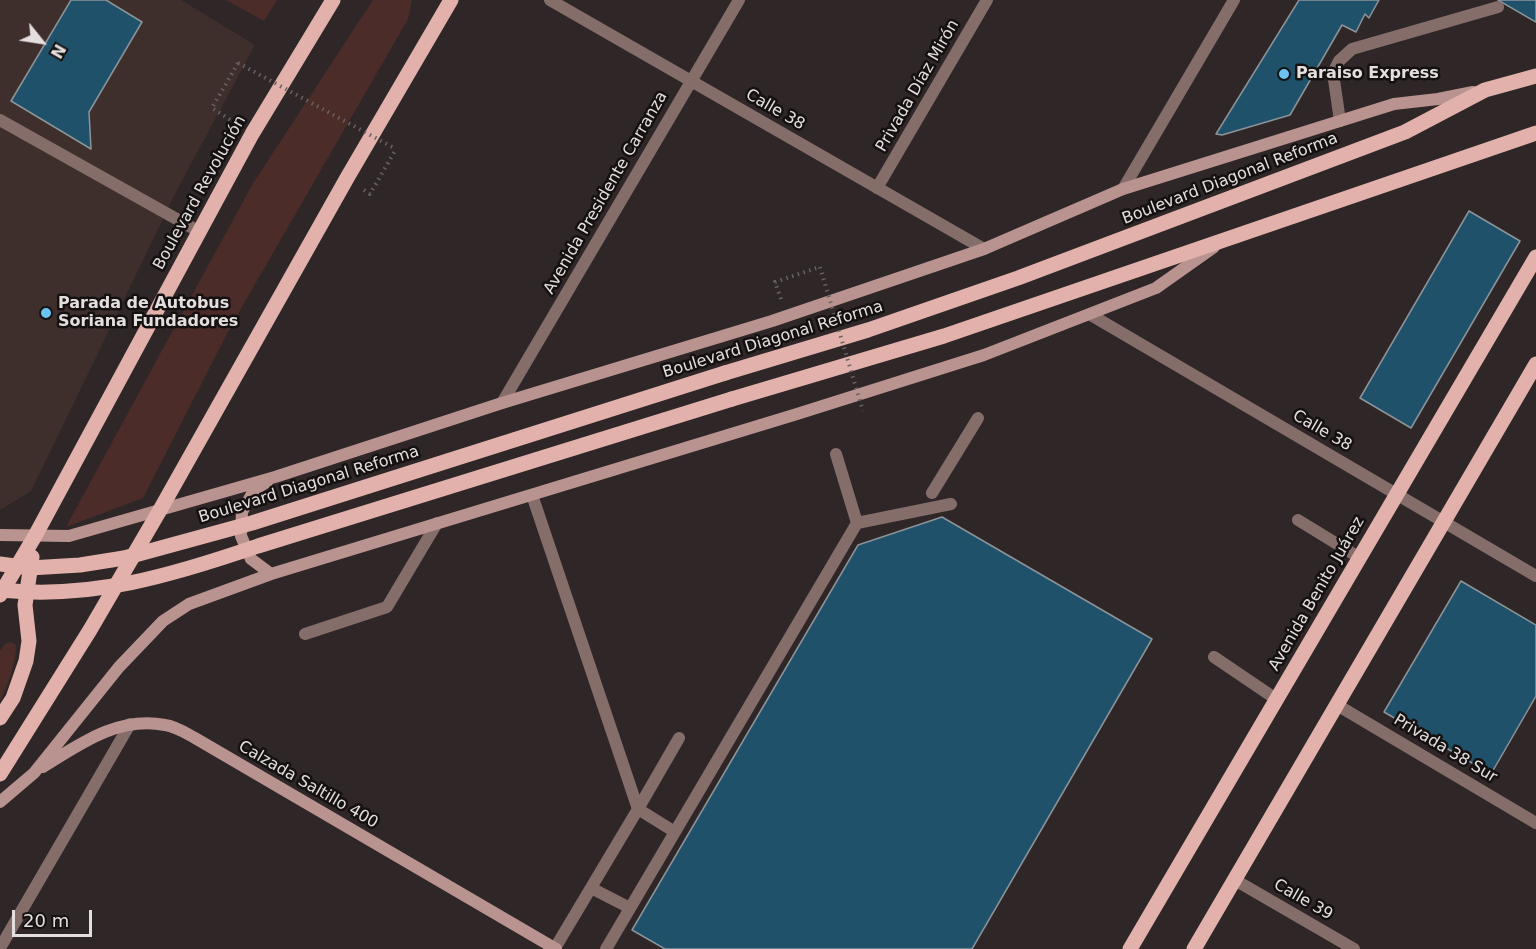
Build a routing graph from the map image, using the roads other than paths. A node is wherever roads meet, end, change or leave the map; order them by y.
1 (333, 0) edge
2 (451, 0) edge
3 (550, 0) edge
4 (739, 0) edge
5 (987, 0) edge
6 (1234, 0) edge
7 (1498, 7) dead end
8 (1536, 76) edge
9 (691, 81) junction
10 (1485, 90) junction
11 (0, 120) edge
12 (1340, 121) junction
13 (1536, 133) edge
14 (877, 188) junction
15 (1123, 189) junction
16 (198, 231) junction
17 (1220, 242) junction
18 (984, 249) junction
19 (1536, 257) edge
20 (1091, 315) junction
21 (1536, 364) edge
22 (502, 403) junction
23 (978, 418) dead end
24 (836, 454) dead end
25 (275, 477) junction
26 (932, 493) dead end
27 (1397, 494) junction
28 (532, 495) junction
29 (951, 504) dead end
30 (160, 510) junction
31 (1298, 520) dead end
32 (1444, 522) junction
33 (437, 523) junction
34 (857, 523) junction
35 (0, 535) edge
36 (35, 536) junction
37 (1360, 558) junction
38 (0, 564) edge
39 (271, 574) junction
40 (1536, 576) edge
41 (0, 590) edge
42 (0, 595) edge
43 (305, 634) dead end
44 (1214, 657) dead end
45 (1276, 699) junction
46 (1337, 705) junction
47 (0, 718) edge
48 (130, 724) junction
49 (679, 738) dead end
50 (34, 773) junction
51 (0, 774) edge
52 (0, 802) edge
53 (638, 809) junction
54 (1536, 823) edge
55 (675, 832) junction
56 (1235, 880) junction
57 (591, 888) junction
58 (630, 908) junction
59 (0, 948) edge
60 (555, 949) edge
61 (606, 949) edge
62 (1130, 949) edge
63 (1194, 949) edge
64 (1354, 949) edge

1 - 16 main road, Boulevard Revolución
2 - 30 main road
3 - 9 street, Calle 38
4 - 9 street, Avenida Presidente Carranza
5 - 14 street, Privada Díaz Mirón
6 - 15 street
7 - 12 street
8 - 10 main road, Boulevard Diagonal Reforma
9 - 14 street, Calle 38
9 - 22 street, Avenida Presidente Carranza
10 - 12 street
10 - 38 main road, Boulevard Diagonal Reforma, bridge
11 - 16 street
12 - 15 street
13 - 17 main road
14 - 18 street, Calle 38
15 - 18 street
16 - 36 main road, Boulevard Revolución
17 - 20 street
17 - 41 main road, bridge
18 - 22 street
19 - 27 main road, Avenida Benito Juárez
20 - 27 street, Calle 38
20 - 28 street
21 - 32 main road
22 - 25 street
23 - 26 street
24 - 34 street
25 - 30 street
25 - 39 street
27 - 32 street, Calle 38
27 - 37 main road, Avenida Benito Juárez
28 - 33 street
28 - 53 street
29 - 34 street
30 - 36 street
30 - 51 main road
31 - 37 street
32 - 40 street, Calle 38
32 - 46 main road
33 - 39 street
33 - 43 street
34 - 55 street
35 - 36 street
36 - 42 main road, Boulevard Revolución
36 - 47 main road
37 - 45 main road, Avenida Benito Juárez
39 - 50 street
44 - 45 street
45 - 62 main road, Avenida Benito Juárez
46 - 54 street, Privada 38 Sur
46 - 56 main road
48 - 50 street, Calzada Saltillo 400
48 - 59 street
48 - 60 street, Calzada Saltillo 400
49 - 53 street
50 - 52 street
53 - 55 street
53 - 57 street
55 - 58 street
56 - 63 main road
56 - 64 street, Calle 39
57 - 58 street
57 - 60 street
58 - 61 street

